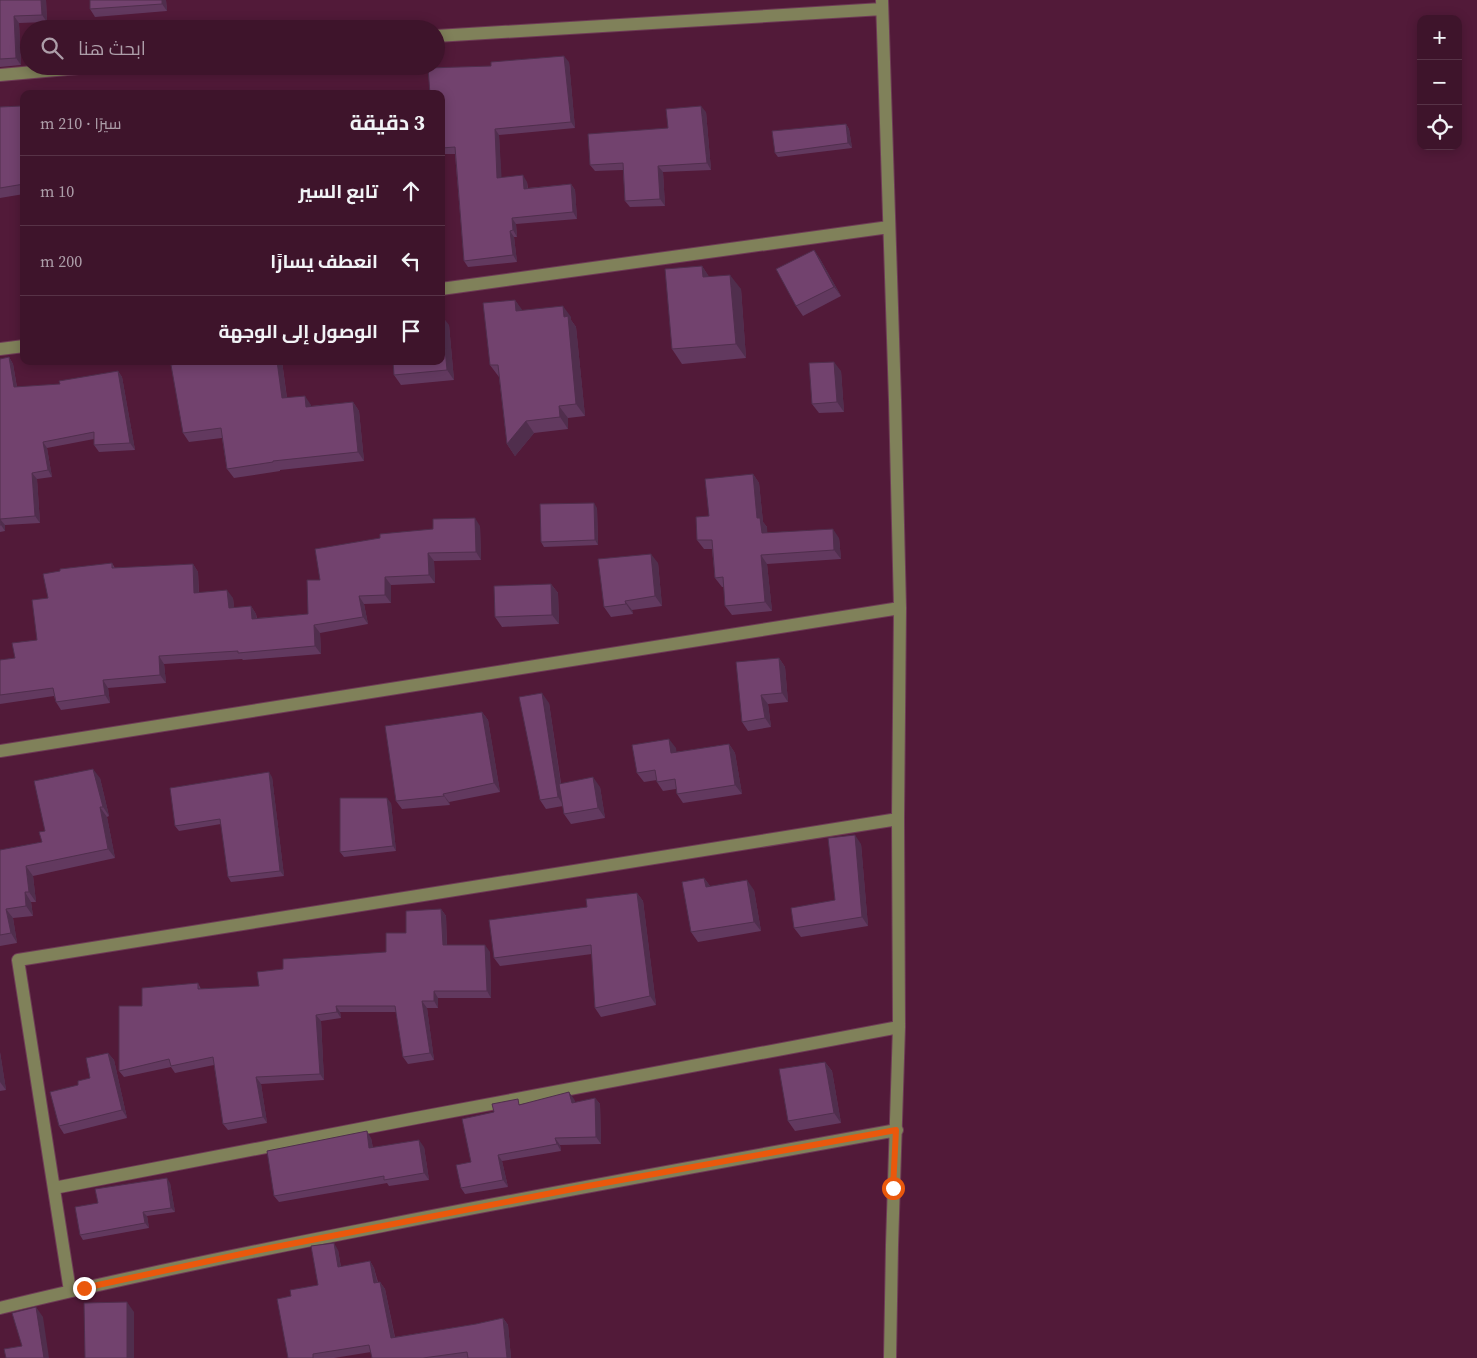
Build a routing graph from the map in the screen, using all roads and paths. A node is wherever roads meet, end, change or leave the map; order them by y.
1 (882, 4) edge
2 (445, 35) edge
3 (20, 74) edge
4 (0, 76) edge
5 (889, 227) junction
6 (445, 287) edge
7 (20, 346) edge
8 (0, 349) edge
9 (900, 608) junction
10 (0, 751) edge
11 (898, 819) junction
12 (899, 1027) junction
13 (896, 1130) junction
14 (54, 1188) junction
15 (70, 1291) junction
16 (0, 1308) edge
17 (890, 1358) edge

1 - 2 street
1 - 5 street
3 - 4 street
5 - 6 street
5 - 9 street
7 - 8 street
9 - 10 street
9 - 11 street
11 - 12 street
11 - 14 street
12 - 13 street
12 - 14 street
13 - 15 street
13 - 17 street
14 - 15 street
15 - 16 street

